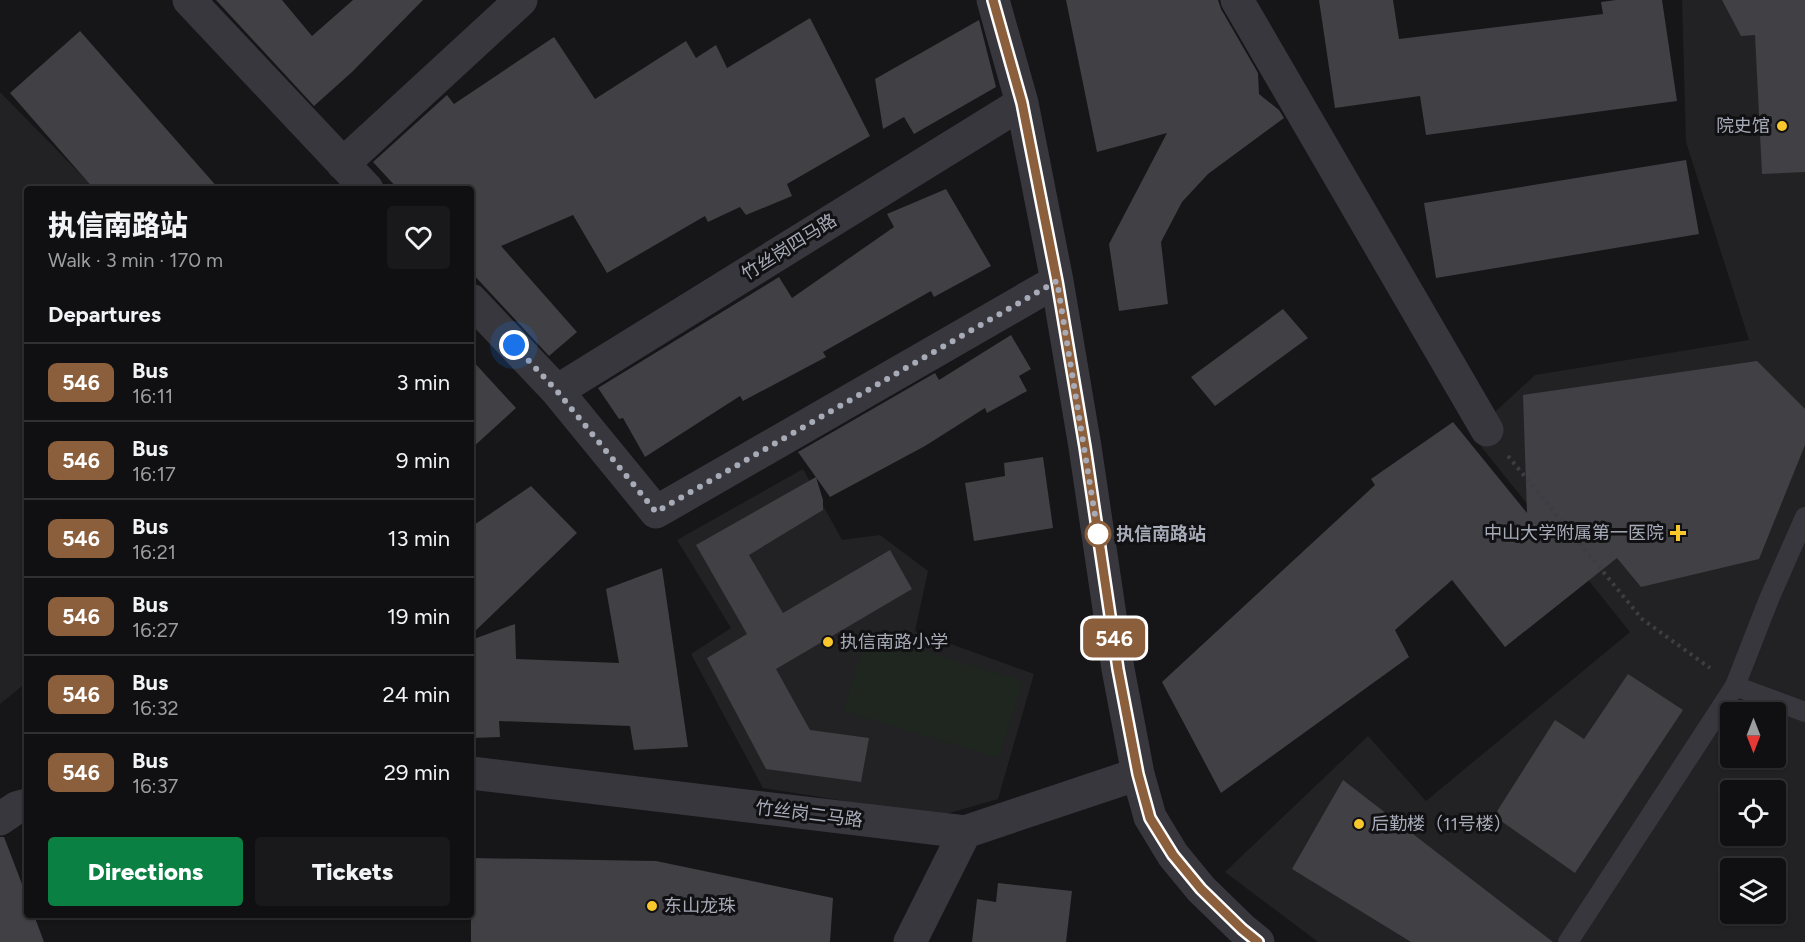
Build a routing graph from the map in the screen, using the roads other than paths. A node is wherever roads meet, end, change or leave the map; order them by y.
1 (189, 0) edge
2 (521, 0) edge
3 (993, 0) edge
4 (1237, 0) edge
5 (1022, 103) junction
6 (343, 164) junction
7 (364, 186) edge
8 (1057, 281) junction
9 (474, 303) edge
10 (557, 391) junction
11 (1487, 430) road end
12 (1805, 517) edge
13 (1735, 686) junction
14 (1805, 712) edge
15 (474, 773) edge
16 (1138, 774) junction
17 (24, 807) edge
18 (0, 819) edge
19 (965, 832) junction
20 (910, 942) edge
21 (1258, 942) edge
22 (1568, 942) edge

1 - 6 street
2 - 6 street
3 - 5 street
4 - 11 street
5 - 8 street
5 - 10 street, 竹丝岗四马路
6 - 7 street
8 - 10 street
8 - 16 street
9 - 10 street
12 - 13 lane
13 - 14 lane
13 - 22 lane
15 - 19 street, 竹丝岗二马路
16 - 19 street, 竹丝岗二马路
16 - 21 street
17 - 18 street
19 - 20 street

